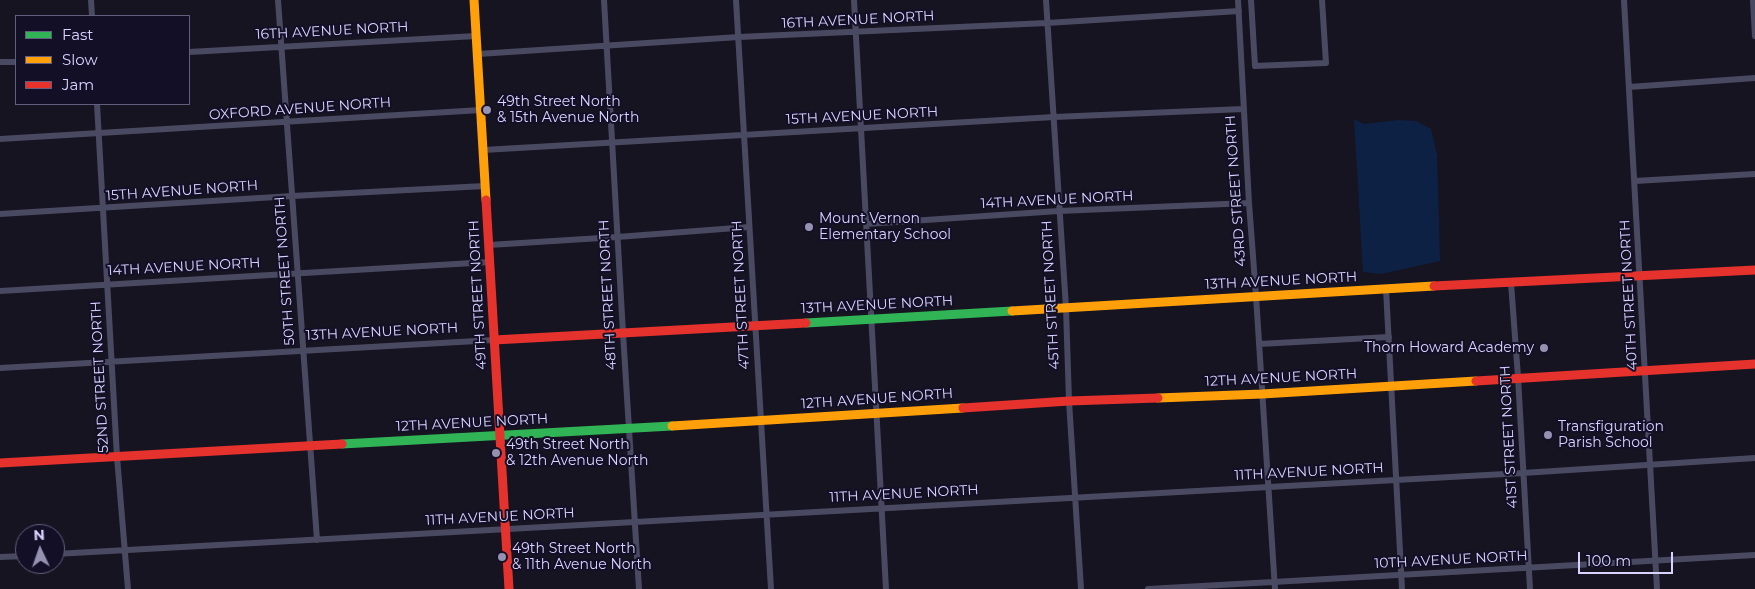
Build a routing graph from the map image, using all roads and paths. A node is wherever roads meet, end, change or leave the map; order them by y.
1 (91, 0) edge
2 (278, 0) edge
3 (474, 0) edge
4 (604, 0) edge
5 (736, 0) edge
6 (854, 0) edge
7 (1046, 0) edge
8 (1238, 0) edge
9 (1251, 0) edge
10 (1322, 0) edge
11 (1624, 0) edge
12 (1753, 0) edge
13 (1239, 13) junction
14 (92, 15) edge
15 (1252, 15) junction
16 (1047, 23) junction
17 (856, 33) junction
18 (476, 36) junction
19 (1755, 36) edge
20 (739, 37) junction
21 (282, 46) junction
22 (607, 47) junction
23 (190, 52) edge
24 (478, 54) junction
25 (0, 62) edge
26 (15, 62) edge
27 (1755, 78) edge
28 (1629, 87) junction
29 (97, 105) edge
30 (1243, 108) junction
31 (481, 110) junction
32 (1054, 117) junction
33 (287, 123) junction
34 (861, 129) junction
35 (98, 133) junction
36 (744, 134) junction
37 (0, 139) edge
38 (612, 141) junction
39 (483, 150) junction
40 (1755, 174) edge
41 (1634, 181) junction
42 (485, 186) junction
43 (292, 196) junction
44 (1249, 203) junction
45 (102, 208) junction
46 (1059, 211) junction
47 (0, 214) edge
48 (866, 224) junction
49 (750, 228) junction
50 (617, 238) junction
51 (489, 244) junction
52 (490, 262) junction
53 (1755, 270) edge
54 (298, 273) junction
55 (1640, 276) junction
56 (1511, 283) junction
57 (107, 284) junction
58 (1386, 289) junction
59 (0, 291) edge
60 (1256, 296) junction
61 (1066, 308) junction
62 (871, 319) junction
63 (756, 325) junction
64 (623, 333) junction
65 (1389, 337) junction
66 (494, 340) junction
67 (1259, 344) junction
68 (303, 350) junction
69 (111, 361) junction
70 (1755, 364) edge
71 (0, 368) edge
72 (1645, 370) junction
73 (1518, 377) junction
74 (1392, 386) junction
75 (1262, 394) junction
76 (1069, 401) junction
77 (876, 413) junction
78 (761, 421) junction
79 (630, 428) junction
80 (500, 435) junction
81 (310, 445) junction
82 (117, 457) junction
83 (1755, 458) edge
84 (0, 463) edge
85 (1651, 466) junction
86 (1523, 473) junction
87 (1396, 479) junction
88 (1268, 487) junction
89 (1075, 497) junction
90 (881, 508) junction
91 (766, 515) junction
92 (635, 522) junction
93 (505, 529) junction
94 (317, 540) junction
95 (125, 550) junction
96 (65, 553) edge
97 (1755, 555) edge
98 (15, 556) edge
99 (0, 557) edge
100 (1657, 561) junction
101 (1529, 568) junction
102 (1401, 575) junction
103 (1275, 586) edge
104 (128, 589) edge
105 (509, 589) edge
106 (639, 589) edge
107 (771, 589) edge
108 (886, 589) edge
109 (1080, 589) edge
110 (1148, 589) edge
111 (1402, 589) edge
112 (1530, 589) edge
113 (1657, 589) edge

1 - 14 street
2 - 21 street, 50TH STREET NORTH
3 - 18 street, 49TH STREET NORTH
4 - 22 street, 48TH STREET NORTH
5 - 20 street, 47TH STREET NORTH
6 - 17 street
7 - 16 street, 45TH STREET NORTH
8 - 13 street, 43RD STREET NORTH
9 - 15 street
10 - 15 street
11 - 28 street, 40TH STREET NORTH
12 - 19 street
13 - 15 street, 16TH AVENUE NORTH
13 - 16 street, 16TH AVENUE NORTH
13 - 30 street, 43RD STREET NORTH
16 - 17 street, 16TH AVENUE NORTH
16 - 32 street, 45TH STREET NORTH
17 - 20 street, 16TH AVENUE NORTH
17 - 34 street
18 - 21 street, 16TH AVENUE NORTH
18 - 24 street, 49TH STREET NORTH
20 - 22 street, 16TH AVENUE NORTH
20 - 36 street, 47TH STREET NORTH
21 - 23 street, 16TH AVENUE NORTH
21 - 33 street, 50TH STREET NORTH
22 - 24 street, 16TH AVENUE NORTH
22 - 38 street, 48TH STREET NORTH
24 - 31 street, 49TH STREET NORTH
25 - 26 street
27 - 28 street
28 - 41 street, 40TH STREET NORTH
29 - 35 street, 52ND STREET NORTH
30 - 32 street, 15TH AVENUE NORTH
30 - 44 street, 43RD STREET NORTH
31 - 33 street, OXFORD AVENUE NORTH
31 - 39 street, 49TH STREET NORTH
32 - 34 street, 15TH AVENUE NORTH
32 - 46 street, 45TH STREET NORTH
33 - 35 street, OXFORD AVENUE NORTH
33 - 43 street, 50TH STREET NORTH
34 - 36 street, 15TH AVENUE NORTH
34 - 48 street
35 - 37 street, OXFORD AVENUE NORTH
35 - 45 street, 52ND STREET NORTH
36 - 38 street, 15TH AVENUE NORTH
36 - 49 street, 47TH STREET NORTH
38 - 39 street, 15TH AVENUE NORTH
38 - 50 street, 48TH STREET NORTH
39 - 42 street, 49TH STREET NORTH
40 - 41 street
41 - 55 street, 40TH STREET NORTH
42 - 43 street, 15TH AVENUE NORTH
42 - 51 street, 49TH STREET NORTH
43 - 45 street, 15TH AVENUE NORTH
43 - 54 street, 50TH STREET NORTH
44 - 46 street, 14TH AVENUE NORTH
44 - 60 street, 43RD STREET NORTH
45 - 47 street, 15TH AVENUE NORTH
45 - 57 street, 52ND STREET NORTH
46 - 48 street, 14TH AVENUE NORTH
46 - 61 street, 45TH STREET NORTH
48 - 62 street
49 - 50 street
49 - 63 street, 47TH STREET NORTH
50 - 51 street
50 - 64 street, 48TH STREET NORTH
51 - 52 street, 49TH STREET NORTH
52 - 54 street, 14TH AVENUE NORTH
52 - 66 street, 49TH STREET NORTH
53 - 55 street, 13TH AVENUE NORTH
54 - 57 street, 14TH AVENUE NORTH
54 - 68 street, 50TH STREET NORTH
55 - 56 street, 13TH AVENUE NORTH
55 - 72 street, 40TH STREET NORTH
56 - 58 street, 13TH AVENUE NORTH
56 - 73 street, 41ST STREET NORTH
57 - 59 street, 14TH AVENUE NORTH
57 - 69 street, 52ND STREET NORTH
58 - 60 street, 13TH AVENUE NORTH
58 - 65 street
60 - 61 street, 13TH AVENUE NORTH
60 - 67 street, 43RD STREET NORTH
61 - 62 street, 13TH AVENUE NORTH
61 - 76 street, 45TH STREET NORTH
62 - 63 street, 13TH AVENUE NORTH
62 - 77 street
63 - 64 street, 13TH AVENUE NORTH
63 - 78 street, 47TH STREET NORTH
64 - 66 street, 13TH AVENUE NORTH
64 - 79 street, 48TH STREET NORTH
65 - 67 street
65 - 74 street
66 - 68 street, 13TH AVENUE NORTH
66 - 80 street, 49TH STREET NORTH
67 - 75 street, 43RD STREET NORTH
68 - 69 street, 13TH AVENUE NORTH
68 - 81 street, 50TH STREET NORTH
69 - 71 street, 13TH AVENUE NORTH
69 - 82 street, 52ND STREET NORTH
70 - 72 street, 12TH AVENUE NORTH
72 - 73 street, 12TH AVENUE NORTH
72 - 85 street, 40TH STREET NORTH
73 - 74 street, 12TH AVENUE NORTH
73 - 86 street, 41ST STREET NORTH
74 - 75 street, 12TH AVENUE NORTH
74 - 87 street
75 - 76 street, 12TH AVENUE NORTH
75 - 88 street, 43RD STREET NORTH
76 - 77 street, 12TH AVENUE NORTH
76 - 89 street, 45TH STREET NORTH
77 - 78 street, 12TH AVENUE NORTH
77 - 90 street
78 - 79 street, 12TH AVENUE NORTH
78 - 91 street, 47TH STREET NORTH
79 - 80 street, 12TH AVENUE NORTH
79 - 92 street, 48TH STREET NORTH
80 - 81 street, 12TH AVENUE NORTH
80 - 93 street, 49TH STREET NORTH
81 - 82 street, 12TH AVENUE NORTH
81 - 94 street, 50TH STREET NORTH
82 - 84 street, 12TH AVENUE NORTH
82 - 95 street, 52ND STREET NORTH
83 - 85 street, 11TH AVENUE NORTH
85 - 86 street, 11TH AVENUE NORTH
85 - 100 street, 40TH STREET NORTH
86 - 87 street, 11TH AVENUE NORTH
86 - 101 street, 41ST STREET NORTH
87 - 88 street, 11TH AVENUE NORTH
87 - 102 street
88 - 89 street, 11TH AVENUE NORTH
88 - 103 street, 43RD STREET NORTH
89 - 90 street, 11TH AVENUE NORTH
89 - 109 street, 45TH STREET NORTH
90 - 91 street, 11TH AVENUE NORTH
90 - 108 street
91 - 92 street, 11TH AVENUE NORTH
91 - 107 street, 47TH STREET NORTH
92 - 93 street, 11TH AVENUE NORTH
92 - 106 street, 48TH STREET NORTH
93 - 94 street, 11TH AVENUE NORTH
93 - 105 street, 49TH STREET NORTH
94 - 95 street, 11TH AVENUE NORTH
95 - 96 street, 11TH AVENUE NORTH
95 - 104 street, 52ND STREET NORTH
97 - 100 street, 10TH AVENUE NORTH
98 - 99 street
100 - 101 street, 10TH AVENUE NORTH
100 - 113 street, 40TH STREET NORTH
101 - 102 street, 10TH AVENUE NORTH
101 - 112 street, 41ST STREET NORTH
102 - 103 street, 10TH AVENUE NORTH
102 - 111 street
103 - 110 street, 10TH AVENUE NORTH

